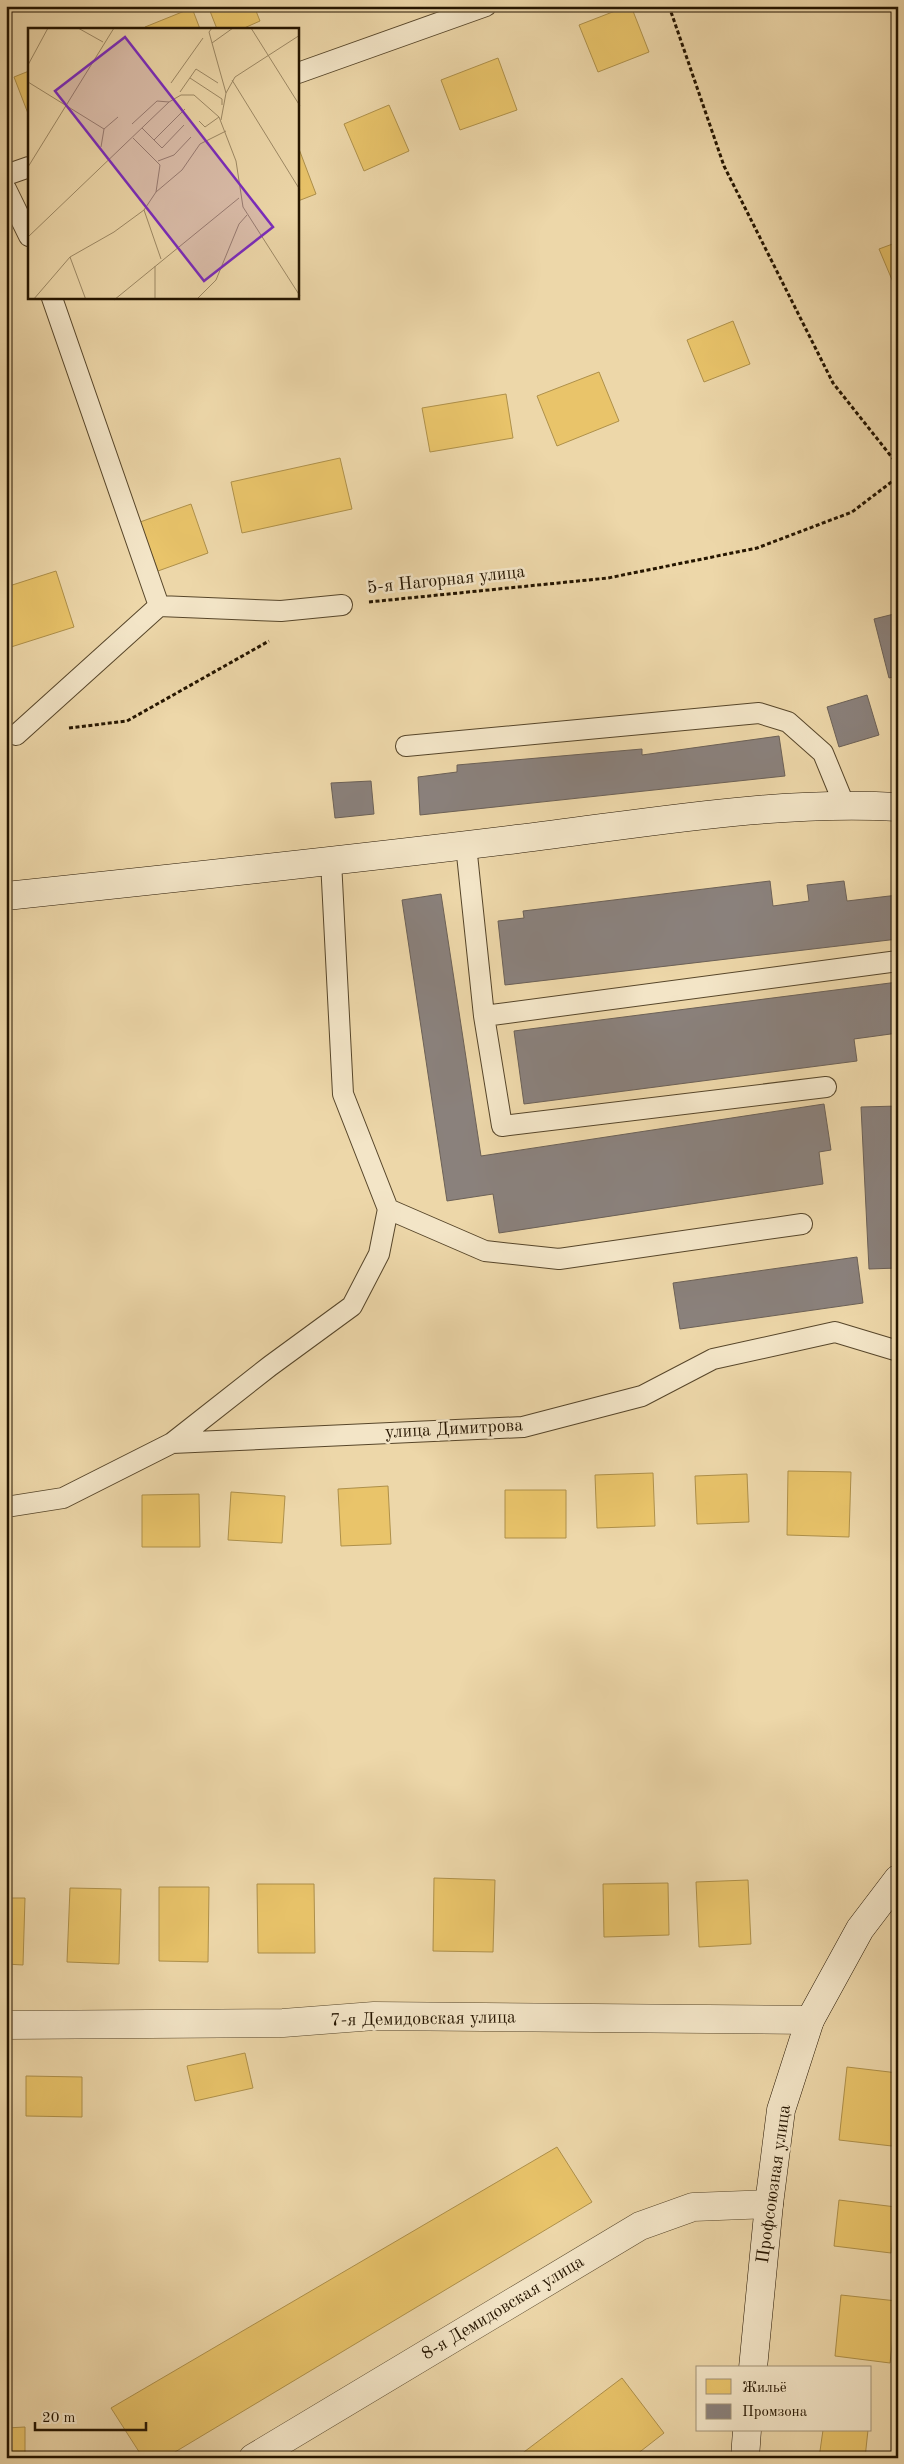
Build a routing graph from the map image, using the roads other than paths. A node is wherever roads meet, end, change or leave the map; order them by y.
1 (486, 6) edge
2 (299, 73) edge
3 (28, 167) edge
4 (6, 175) edge
5 (6, 189) edge
6 (28, 234) edge
7 (52, 299) edge
8 (342, 605) road end
9 (159, 606) junction
10 (16, 735) road end
11 (406, 746) dead end
12 (844, 804) junction
13 (898, 807) edge
14 (466, 845) junction
15 (331, 861) junction
16 (6, 896) edge
17 (898, 961) edge
18 (484, 1016) junction
19 (826, 1087) dead end
20 (388, 1209) junction
21 (802, 1224) dead end
22 (898, 1351) edge
23 (172, 1443) junction
24 (6, 1507) edge
25 (898, 1879) edge
26 (810, 2020) junction
27 (6, 2026) edge
28 (769, 2204) junction
29 (753, 2366) edge
30 (748, 2432) edge
31 (253, 2458) edge
32 (745, 2458) edge

1 - 2 lane
3 - 4 lane
5 - 6 lane
7 - 9 lane
8 - 9 lane
9 - 10 lane
11 - 12 lane
12 - 13 main road
12 - 14 main road
14 - 15 main road
14 - 18 lane
15 - 16 main road
15 - 20 lane
17 - 18 lane
18 - 19 lane
20 - 21 lane
20 - 23 lane
22 - 23 lane, улица Димитрова
23 - 24 lane, улица Димитрова
25 - 26 main road, Профсоюзная улица
26 - 27 main road, 7-я Демидовская улица
26 - 28 main road, Профсоюзная улица
28 - 29 main road, Профсоюзная улица
28 - 31 main road, 8-я Демидовская улица
30 - 32 main road

